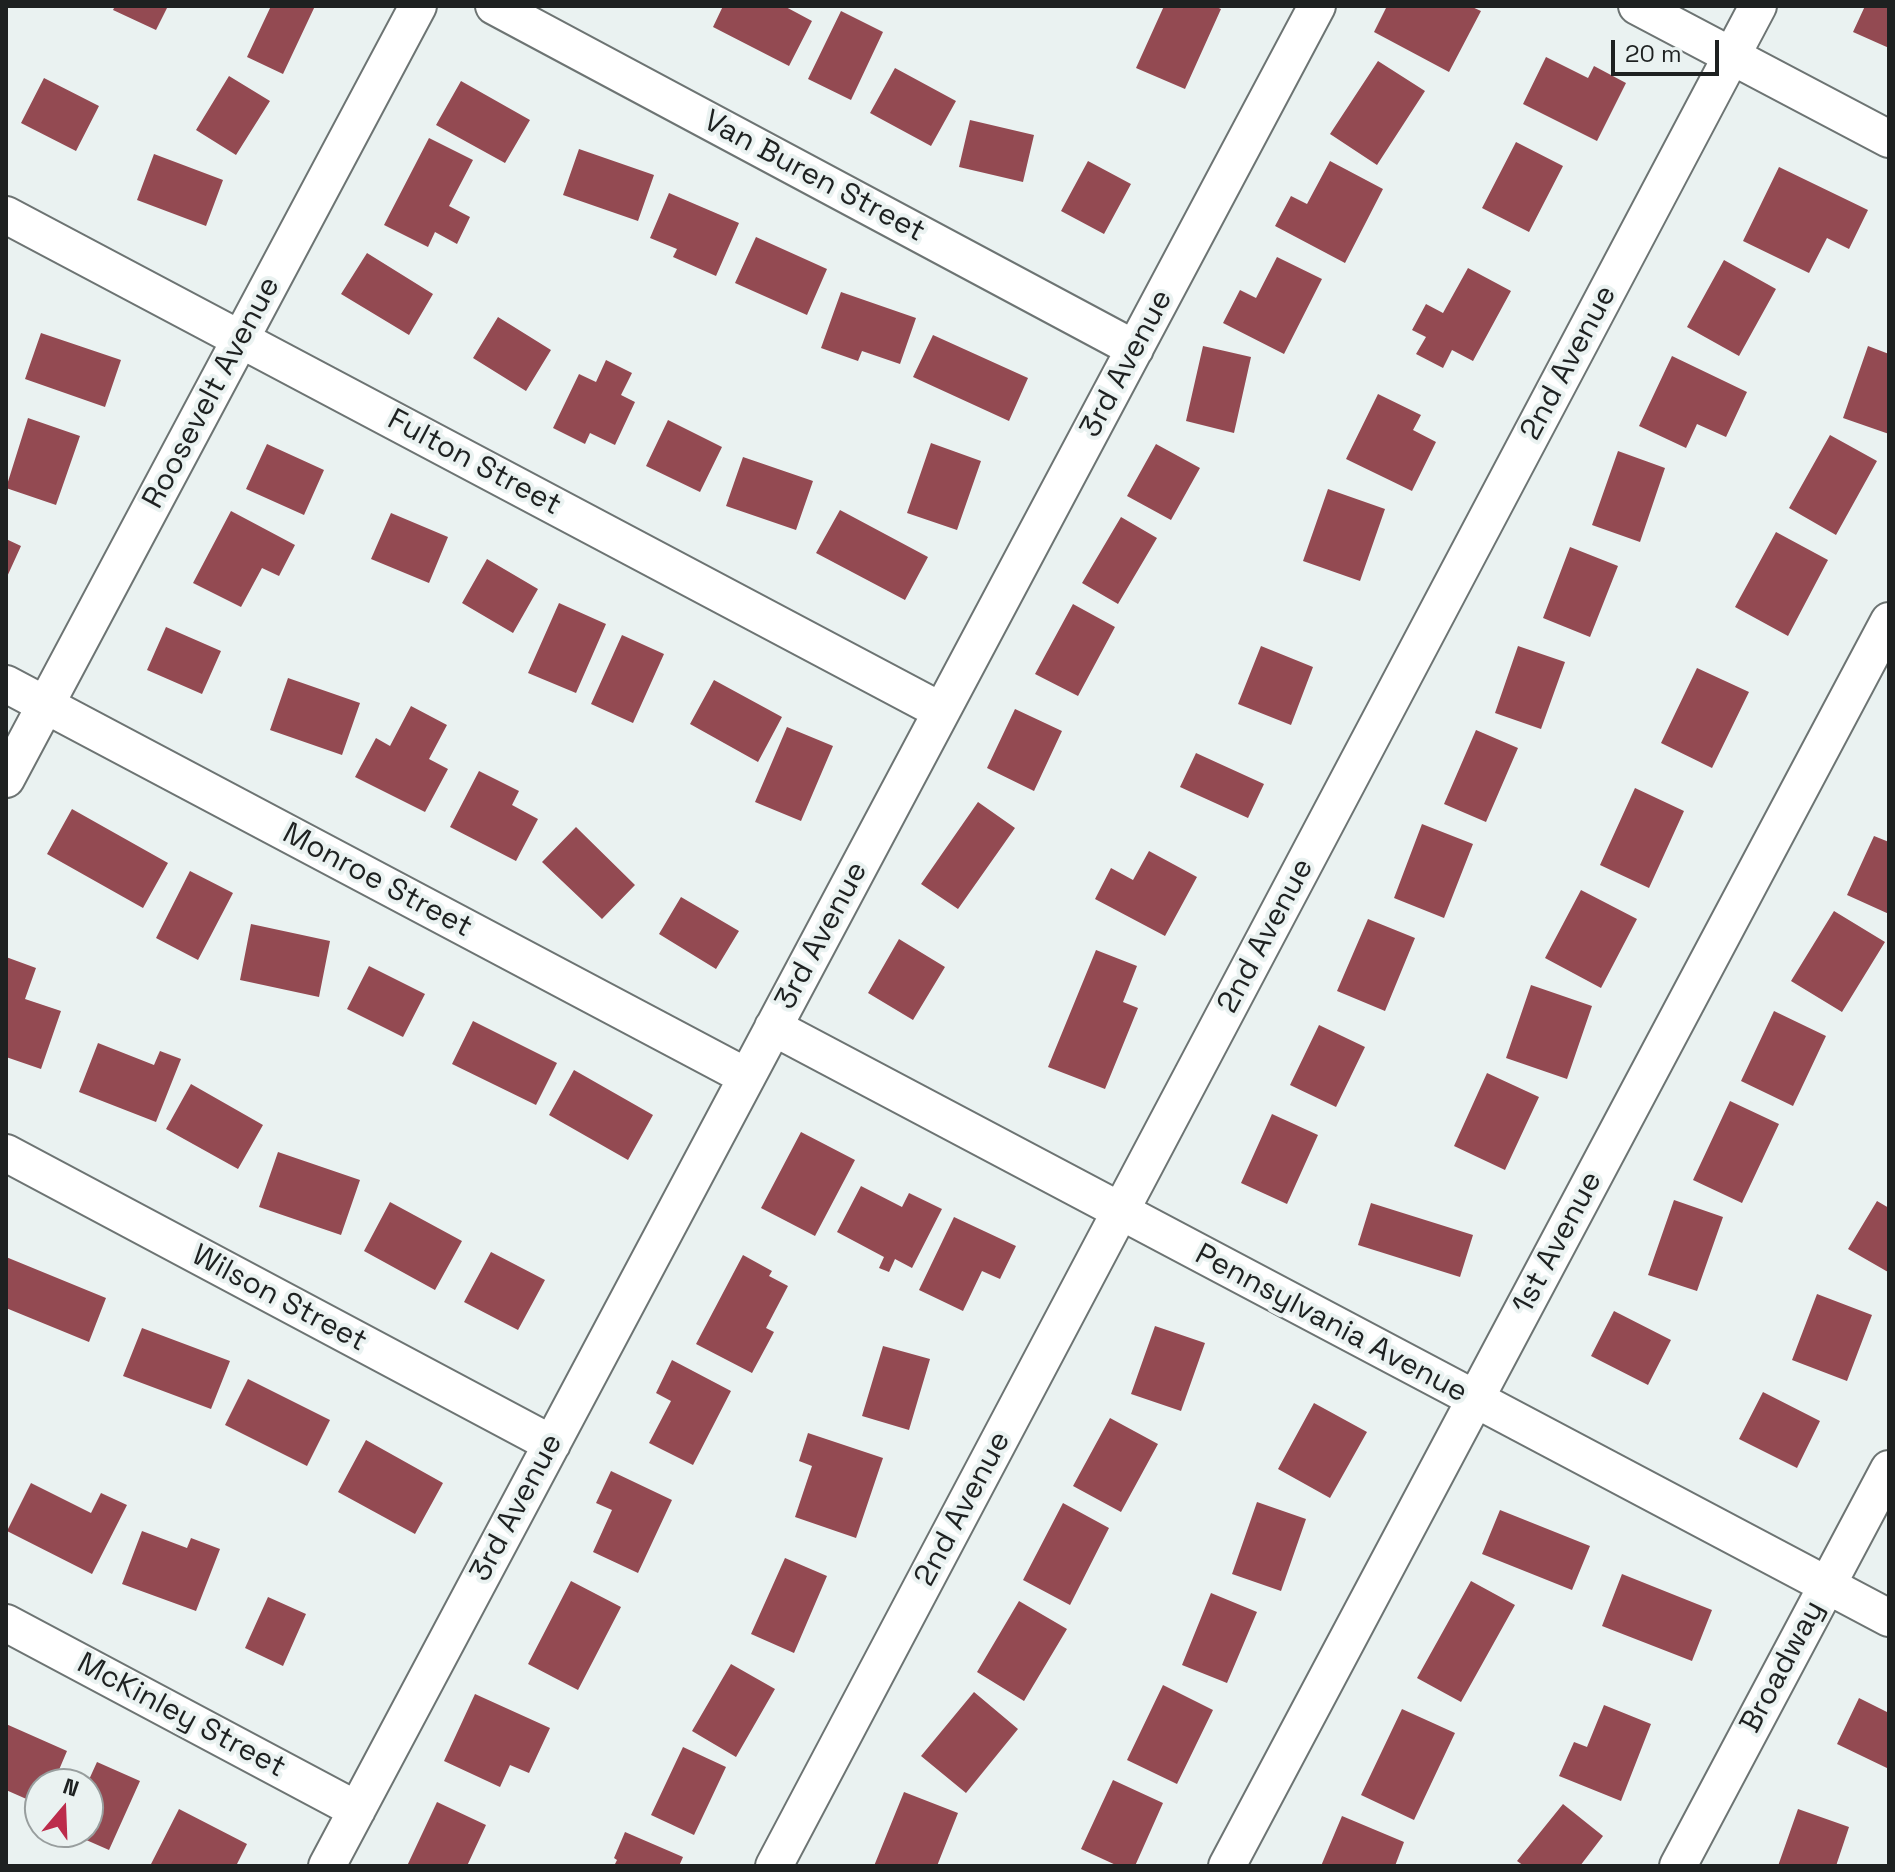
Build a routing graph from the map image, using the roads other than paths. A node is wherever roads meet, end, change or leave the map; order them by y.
1 (418, 6) edge
2 (494, 6) edge
3 (1317, 6) edge
4 (1637, 6) edge
5 (1758, 6) edge
6 (1732, 56) junction
7 (1889, 139) edge
8 (6, 215) edge
9 (240, 339) junction
10 (1135, 349) junction
11 (1889, 621) edge
12 (6, 684) edge
13 (45, 705) junction
14 (941, 711) junction
15 (6, 779) edge
16 (773, 1027) junction
17 (747, 1077) junction
18 (6, 1153) edge
19 (1120, 1212) junction
20 (1475, 1400) junction
21 (552, 1444) junction
22 (1889, 1469) edge
23 (1827, 1586) junction
24 (1889, 1618) edge
25 (6, 1623) edge
26 (357, 1810) junction
27 (327, 1866) edge
28 (774, 1866) edge
29 (1227, 1866) edge
30 (1678, 1866) edge

1 - 9 street, Roosevelt Avenue
2 - 10 street, Van Buren Street
3 - 10 street, 3rd Avenue
4 - 6 street
5 - 6 street, 2nd Avenue
6 - 7 street
6 - 19 street, 2nd Avenue
8 - 9 street, Fulton Street
9 - 13 street, Roosevelt Avenue
9 - 14 street, Fulton Street
10 - 14 street, 3rd Avenue
11 - 20 street, 1st Avenue
12 - 13 street, Monroe Street
13 - 15 street, Roosevelt Avenue
13 - 17 street, Monroe Street
14 - 16 street, 3rd Avenue
16 - 17 street, 3rd Avenue
16 - 19 street, Pennsylvania Avenue
17 - 21 street, 3rd Avenue
18 - 21 street, Wilson Street
19 - 20 street, Pennsylvania Avenue
19 - 28 street, 2nd Avenue
20 - 23 street, Pennsylvania Avenue
20 - 29 street, 1st Avenue
21 - 26 street, 3rd Avenue
22 - 23 street, Broadway
23 - 24 street, Pennsylvania Avenue
23 - 30 street, Broadway
25 - 26 street, McKinley Street
26 - 27 street, 3rd Avenue

